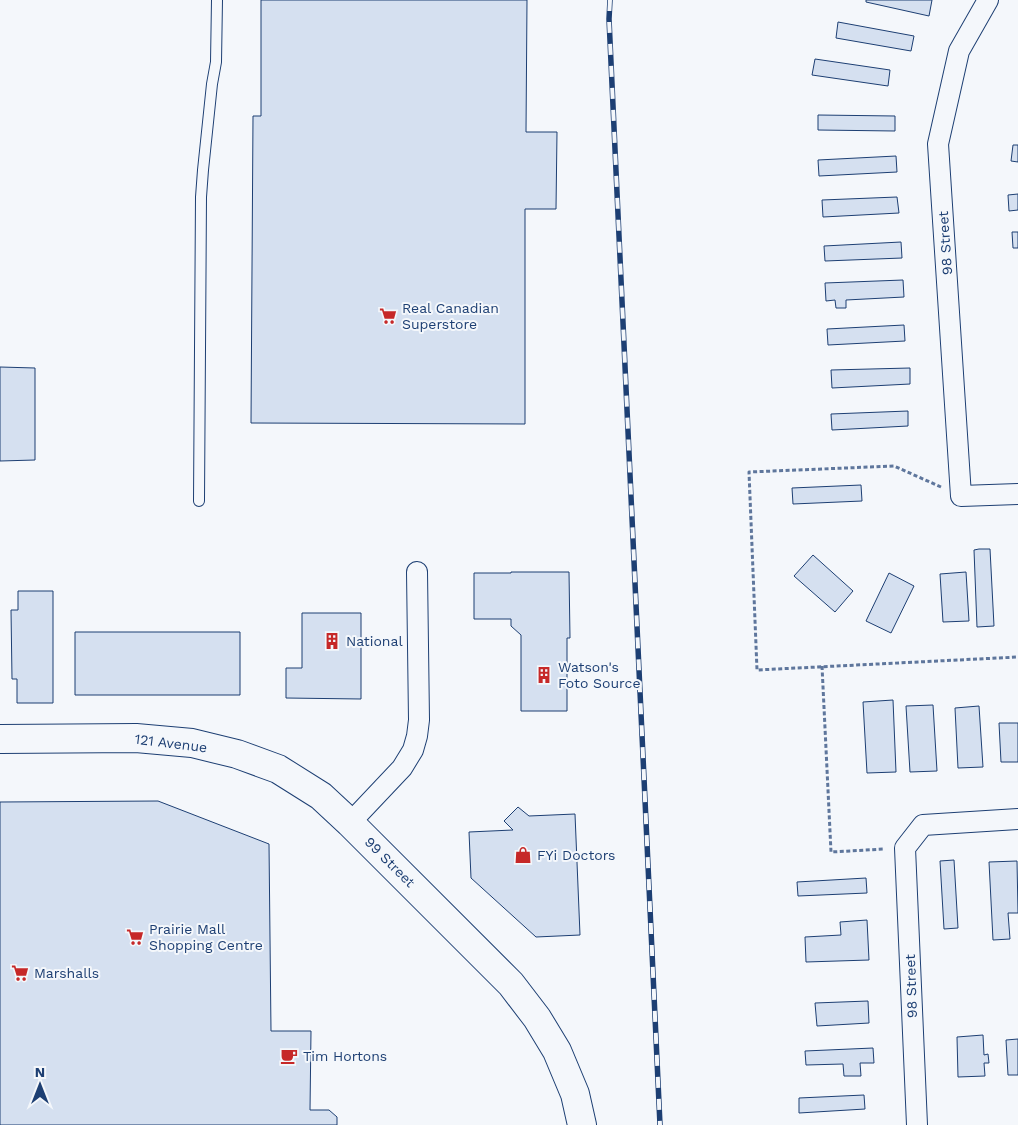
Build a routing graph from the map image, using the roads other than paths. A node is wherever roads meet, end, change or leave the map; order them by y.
1 (216, 0) edge
2 (988, 0) edge
3 (1018, 494) edge
4 (199, 501) dead end
5 (418, 572) dead end
6 (0, 739) edge
7 (1018, 819) edge
8 (350, 823) junction
9 (582, 1125) edge
10 (917, 1125) edge

1 - 4 lane
2 - 3 street, 98 Street
5 - 8 street
6 - 8 street, 121 Avenue
7 - 10 street, 98 Street
8 - 9 street, 99 Street

